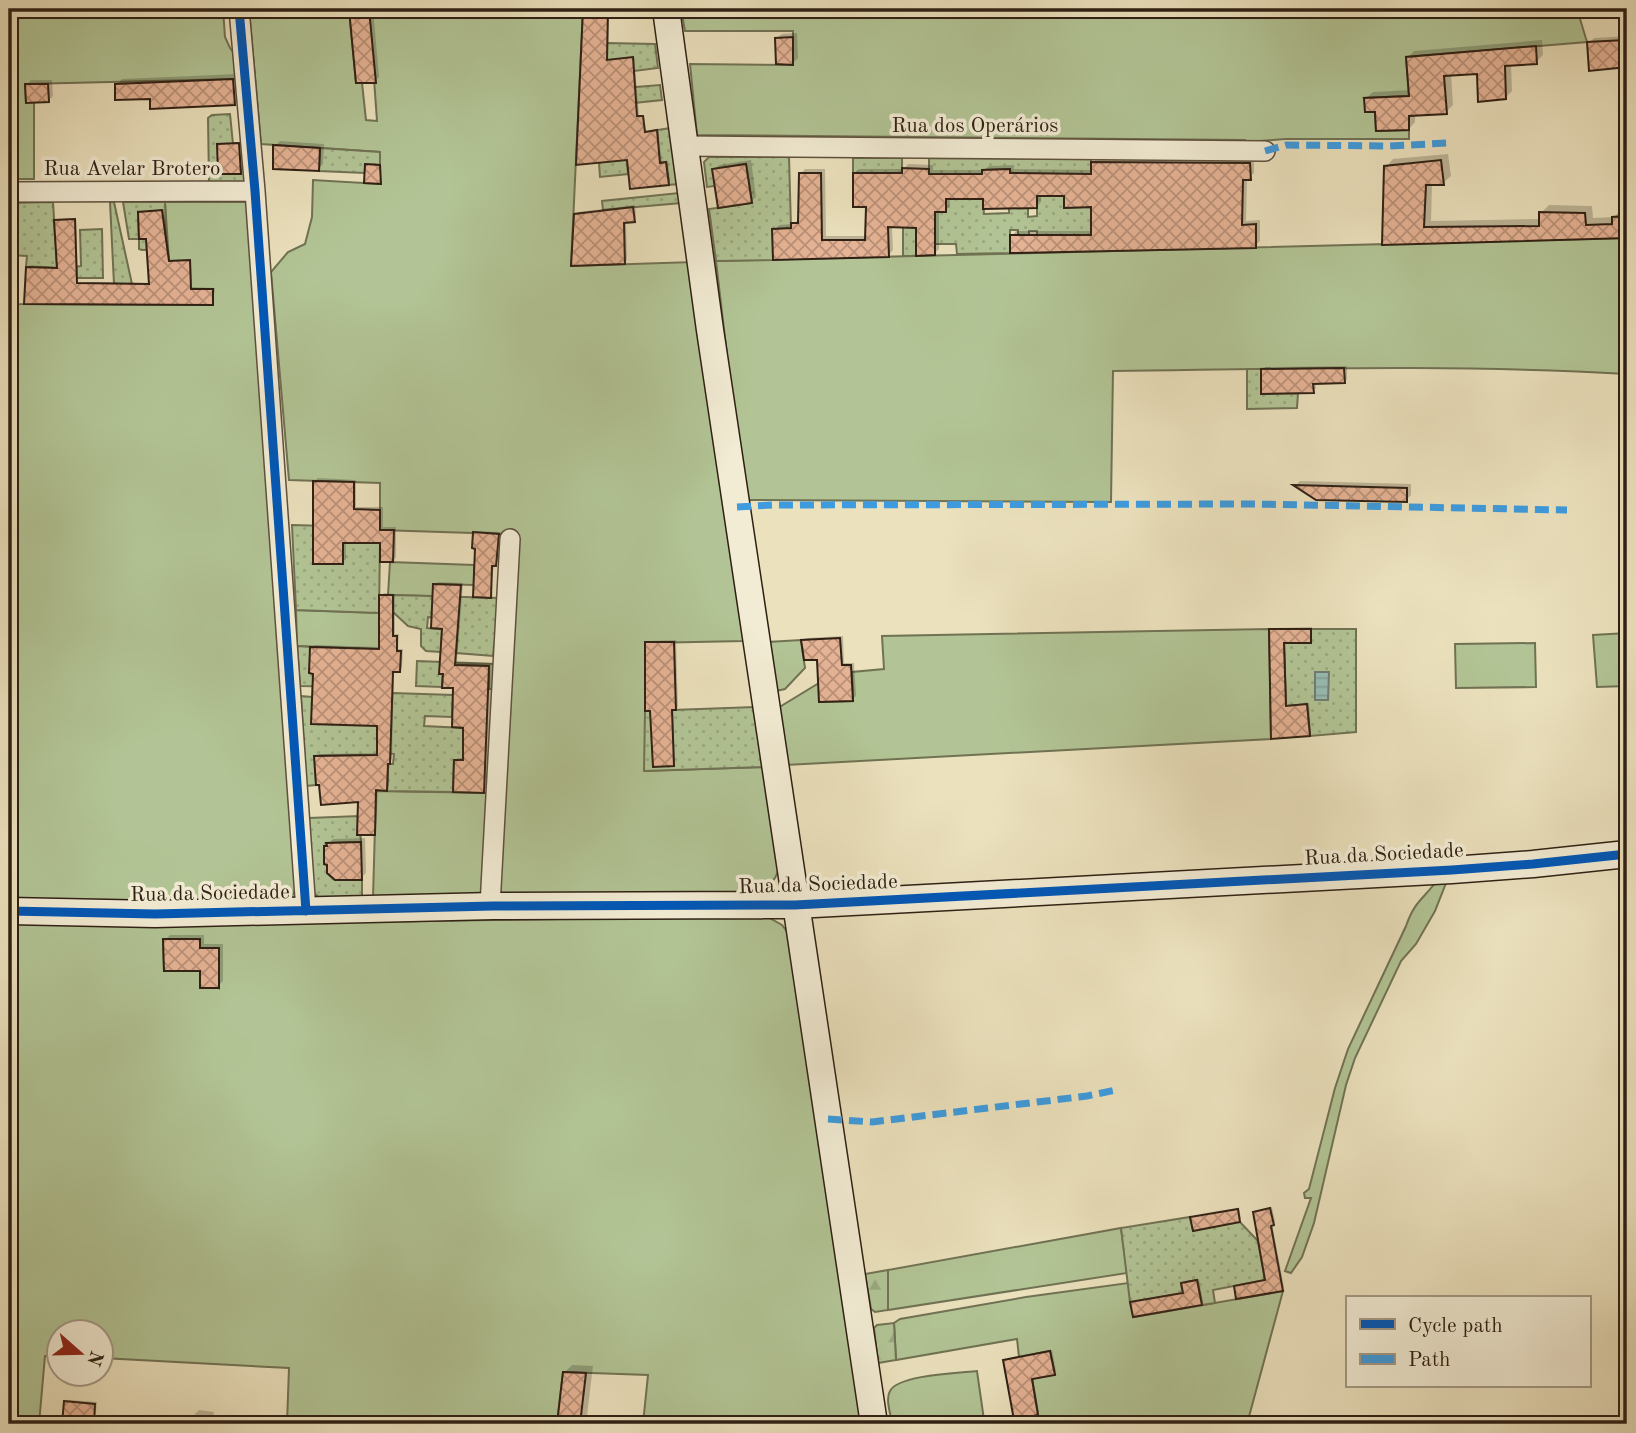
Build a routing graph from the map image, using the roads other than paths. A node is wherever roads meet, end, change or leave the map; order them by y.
1 (239, 9) edge
2 (666, 9) edge
3 (685, 146) junction
4 (1265, 151) dead end
5 (255, 191) junction
6 (9, 192) edge
7 (510, 539) dead end
8 (1627, 854) edge
9 (795, 905) junction
10 (490, 906) junction
11 (9, 911) edge
12 (306, 911) junction
13 (874, 1424) edge

1 - 5 street
2 - 3 street
3 - 4 street, Rua dos Operários
3 - 9 street
5 - 6 street, Rua Avelar Brotero
5 - 12 street
7 - 10 street
8 - 9 street, Rua da Sociedade
9 - 10 street, Rua da Sociedade
9 - 13 street
10 - 12 street, Rua da Sociedade
11 - 12 street, Rua da Sociedade

